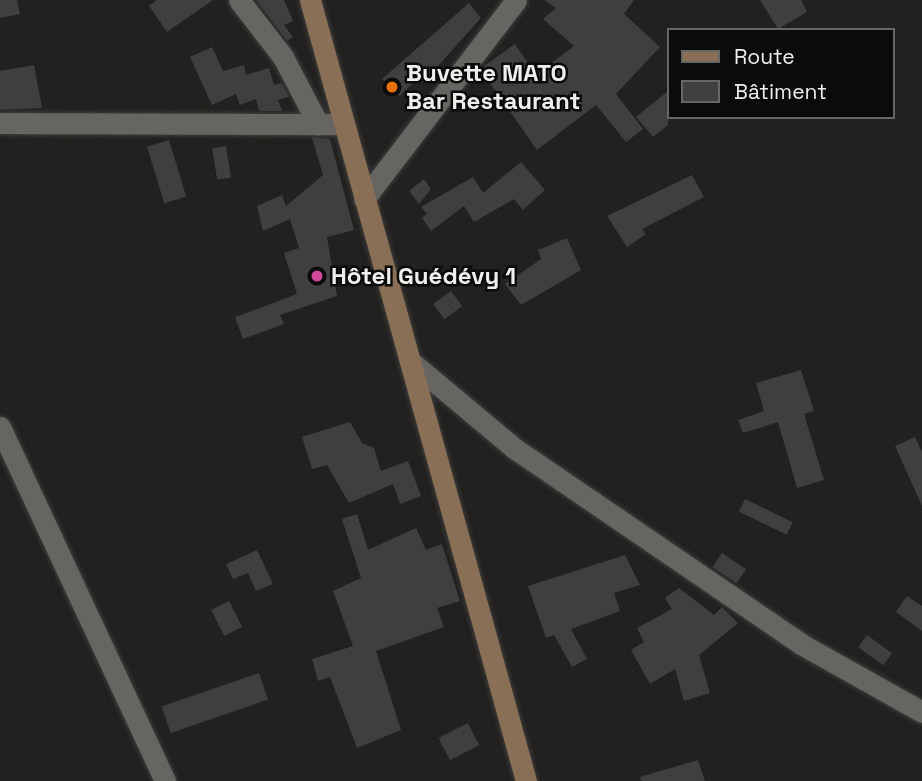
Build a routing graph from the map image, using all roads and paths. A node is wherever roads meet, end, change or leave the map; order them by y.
1 (239, 0) edge
2 (310, 0) edge
3 (516, 0) edge
4 (0, 122) edge
5 (318, 124) junction
6 (344, 124) junction
7 (364, 199) junction
8 (410, 361) junction
9 (0, 427) edge
10 (922, 712) edge
11 (165, 781) edge
12 (526, 781) edge

1 - 5 street
2 - 6 main road
3 - 7 street
4 - 5 street
5 - 6 street
6 - 7 main road
7 - 8 main road
8 - 10 street
8 - 12 main road
9 - 11 street

